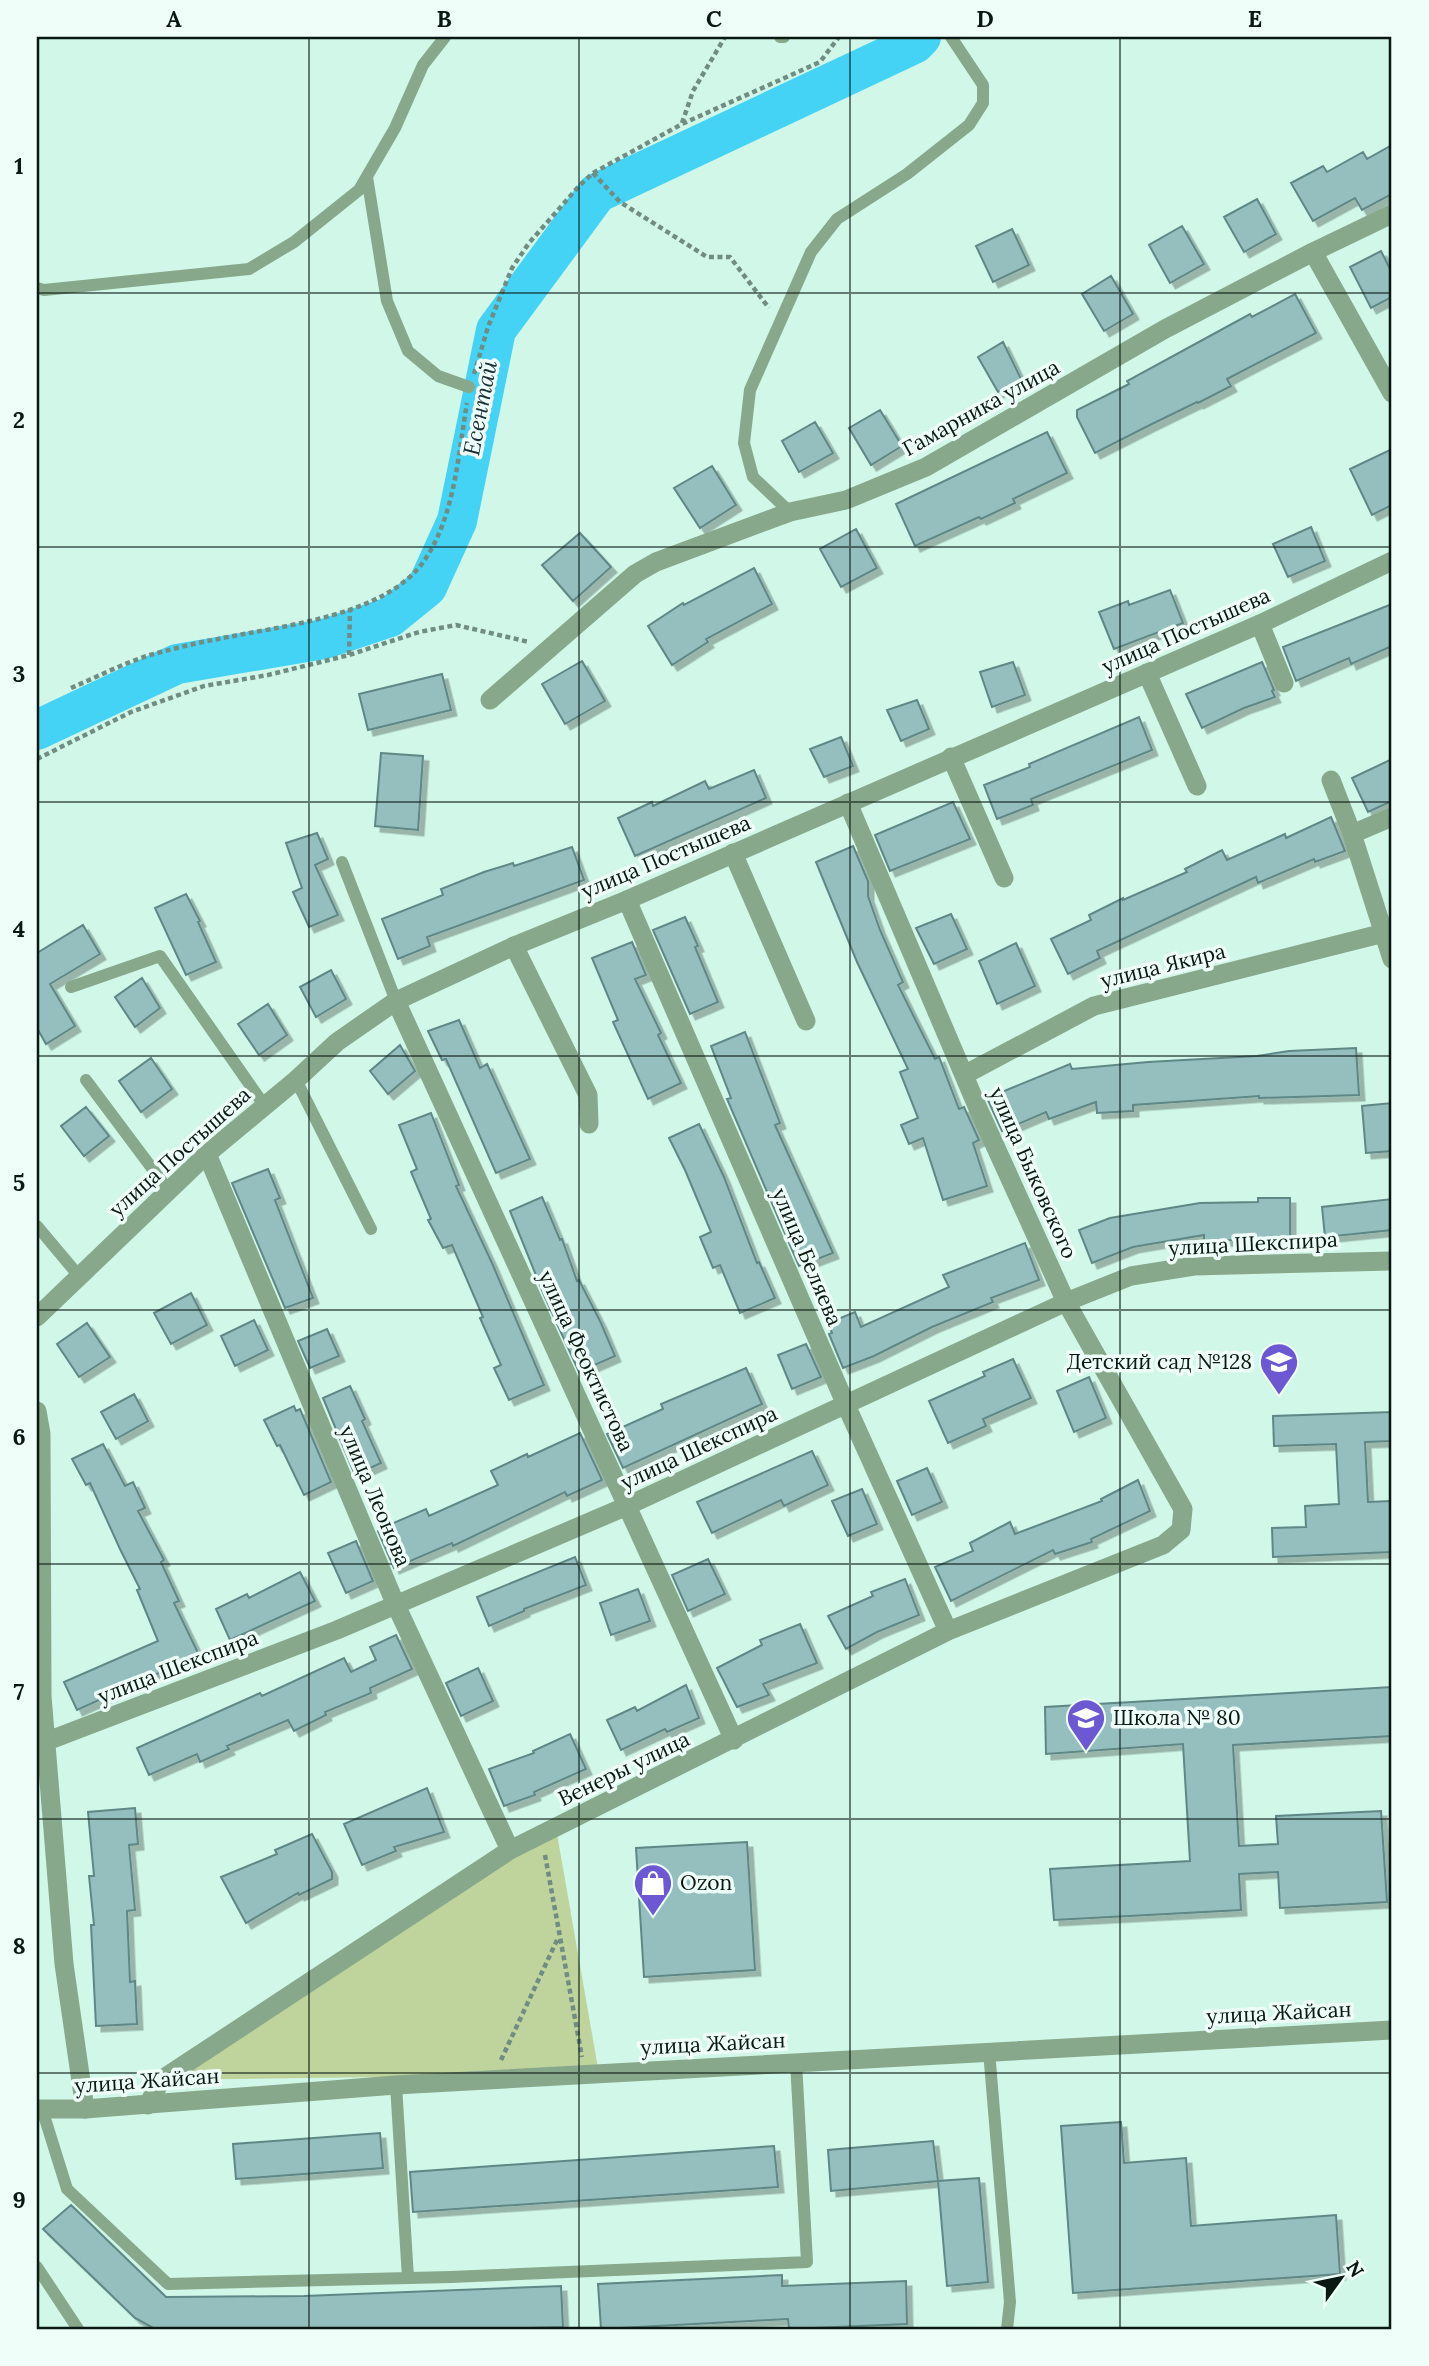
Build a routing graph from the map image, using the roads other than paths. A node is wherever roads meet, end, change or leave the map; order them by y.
1 (445, 37) edge
2 (954, 41) edge
3 (367, 177) junction
4 (1392, 214) edge
5 (1314, 252) junction
6 (37, 288) edge
7 (470, 387) road end
8 (1392, 393) edge
9 (790, 512) junction
10 (1392, 561) edge
11 (1260, 624) junction
12 (1147, 673) junction
13 (1284, 683) dead end
14 (490, 699) dead end
15 (951, 757) junction
16 (1331, 780) dead end
17 (1197, 786) dead end
18 (848, 803) junction
19 (1392, 817) edge
20 (1352, 834) junction
21 (733, 853) junction
22 (342, 862) dead end
23 (1004, 878) dead end
24 (627, 900) junction
25 (1389, 932) edge
26 (514, 946) junction
27 (1392, 959) edge
28 (71, 987) dead end
29 (396, 1002) junction
30 (806, 1021) dead end
31 (964, 1075) junction
32 (86, 1080) dead end
33 (296, 1080) junction
34 (264, 1105) junction
35 (589, 1124) dead end
36 (207, 1154) junction
37 (169, 1191) junction
38 (37, 1226) edge
39 (371, 1229) dead end
40 (1392, 1261) edge
41 (79, 1276) junction
42 (1066, 1302) junction
43 (37, 1317) edge
44 (846, 1405) junction
45 (37, 1411) edge
46 (627, 1506) junction
47 (1163, 1545) joint
48 (395, 1603) junction
49 (947, 1631) junction
50 (734, 1740) junction
51 (42, 1743) edge
52 (510, 1850) junction
53 (1392, 2030) edge
54 (989, 2051) junction
55 (796, 2062) junction
56 (396, 2085) junction
57 (148, 2105) junction
58 (40, 2109) edge
59 (85, 2109) junction
60 (37, 2267) edge
61 (408, 2278) junction
62 (78, 2329) edge
63 (1007, 2329) edge

1 - 3 lane
2 - 9 lane
3 - 6 lane
3 - 7 lane
4 - 5 street, Гамарника улица
5 - 8 street
5 - 9 street, Гамарника улица
9 - 14 street, Гамарника улица
10 - 11 street, улица Постышева
11 - 12 street, улица Постышева
11 - 13 street
12 - 15 street, улица Постышева
12 - 17 street
15 - 18 street, улица Постышева
15 - 23 street
16 - 20 street
18 - 21 street, улица Постышева
18 - 31 street, улица Быковского
19 - 20 street
20 - 25 street
21 - 24 street, улица Постышева
21 - 30 street
22 - 29 lane
24 - 26 street, улица Постышева
24 - 44 street, улица Беляева
25 - 27 street
25 - 31 street, улица Якира
26 - 29 street, улица Постышева
26 - 35 street
28 - 34 lane
29 - 33 street, улица Постышева
29 - 46 street, улица Феоктистова
31 - 42 street, улица Быковского
32 - 37 lane
33 - 34 street, улица Постышева
33 - 39 lane
34 - 36 street, улица Постышева
36 - 37 street, улица Постышева
36 - 48 street, улица Леонова
37 - 41 street, улица Постышева
38 - 41 lane
40 - 42 street, улица Шекспира
41 - 43 street, улица Постышева
42 - 44 street, улица Шекспира
42 - 47 street, улица Быковского
44 - 46 street, улица Шекспира
44 - 49 street, улица Беляева
45 - 51 street
46 - 48 street, улица Шекспира
46 - 50 street, улица Феоктистова
47 - 49 street, Венеры улица
48 - 51 street, улица Шекспира
48 - 52 street, улица Леонова
49 - 50 street, Венеры улица
50 - 52 street, Венеры улица
51 - 59 street
52 - 57 street, Венеры улица
53 - 54 street, улица Жайсан
54 - 55 street, улица Жайсан
54 - 63 lane
55 - 56 street, улица Жайсан
55 - 61 lane
56 - 57 street, улица Жайсан
56 - 61 lane
57 - 59 street, улица Жайсан
58 - 59 street, улица Жайсан
58 - 61 lane
60 - 62 lane

